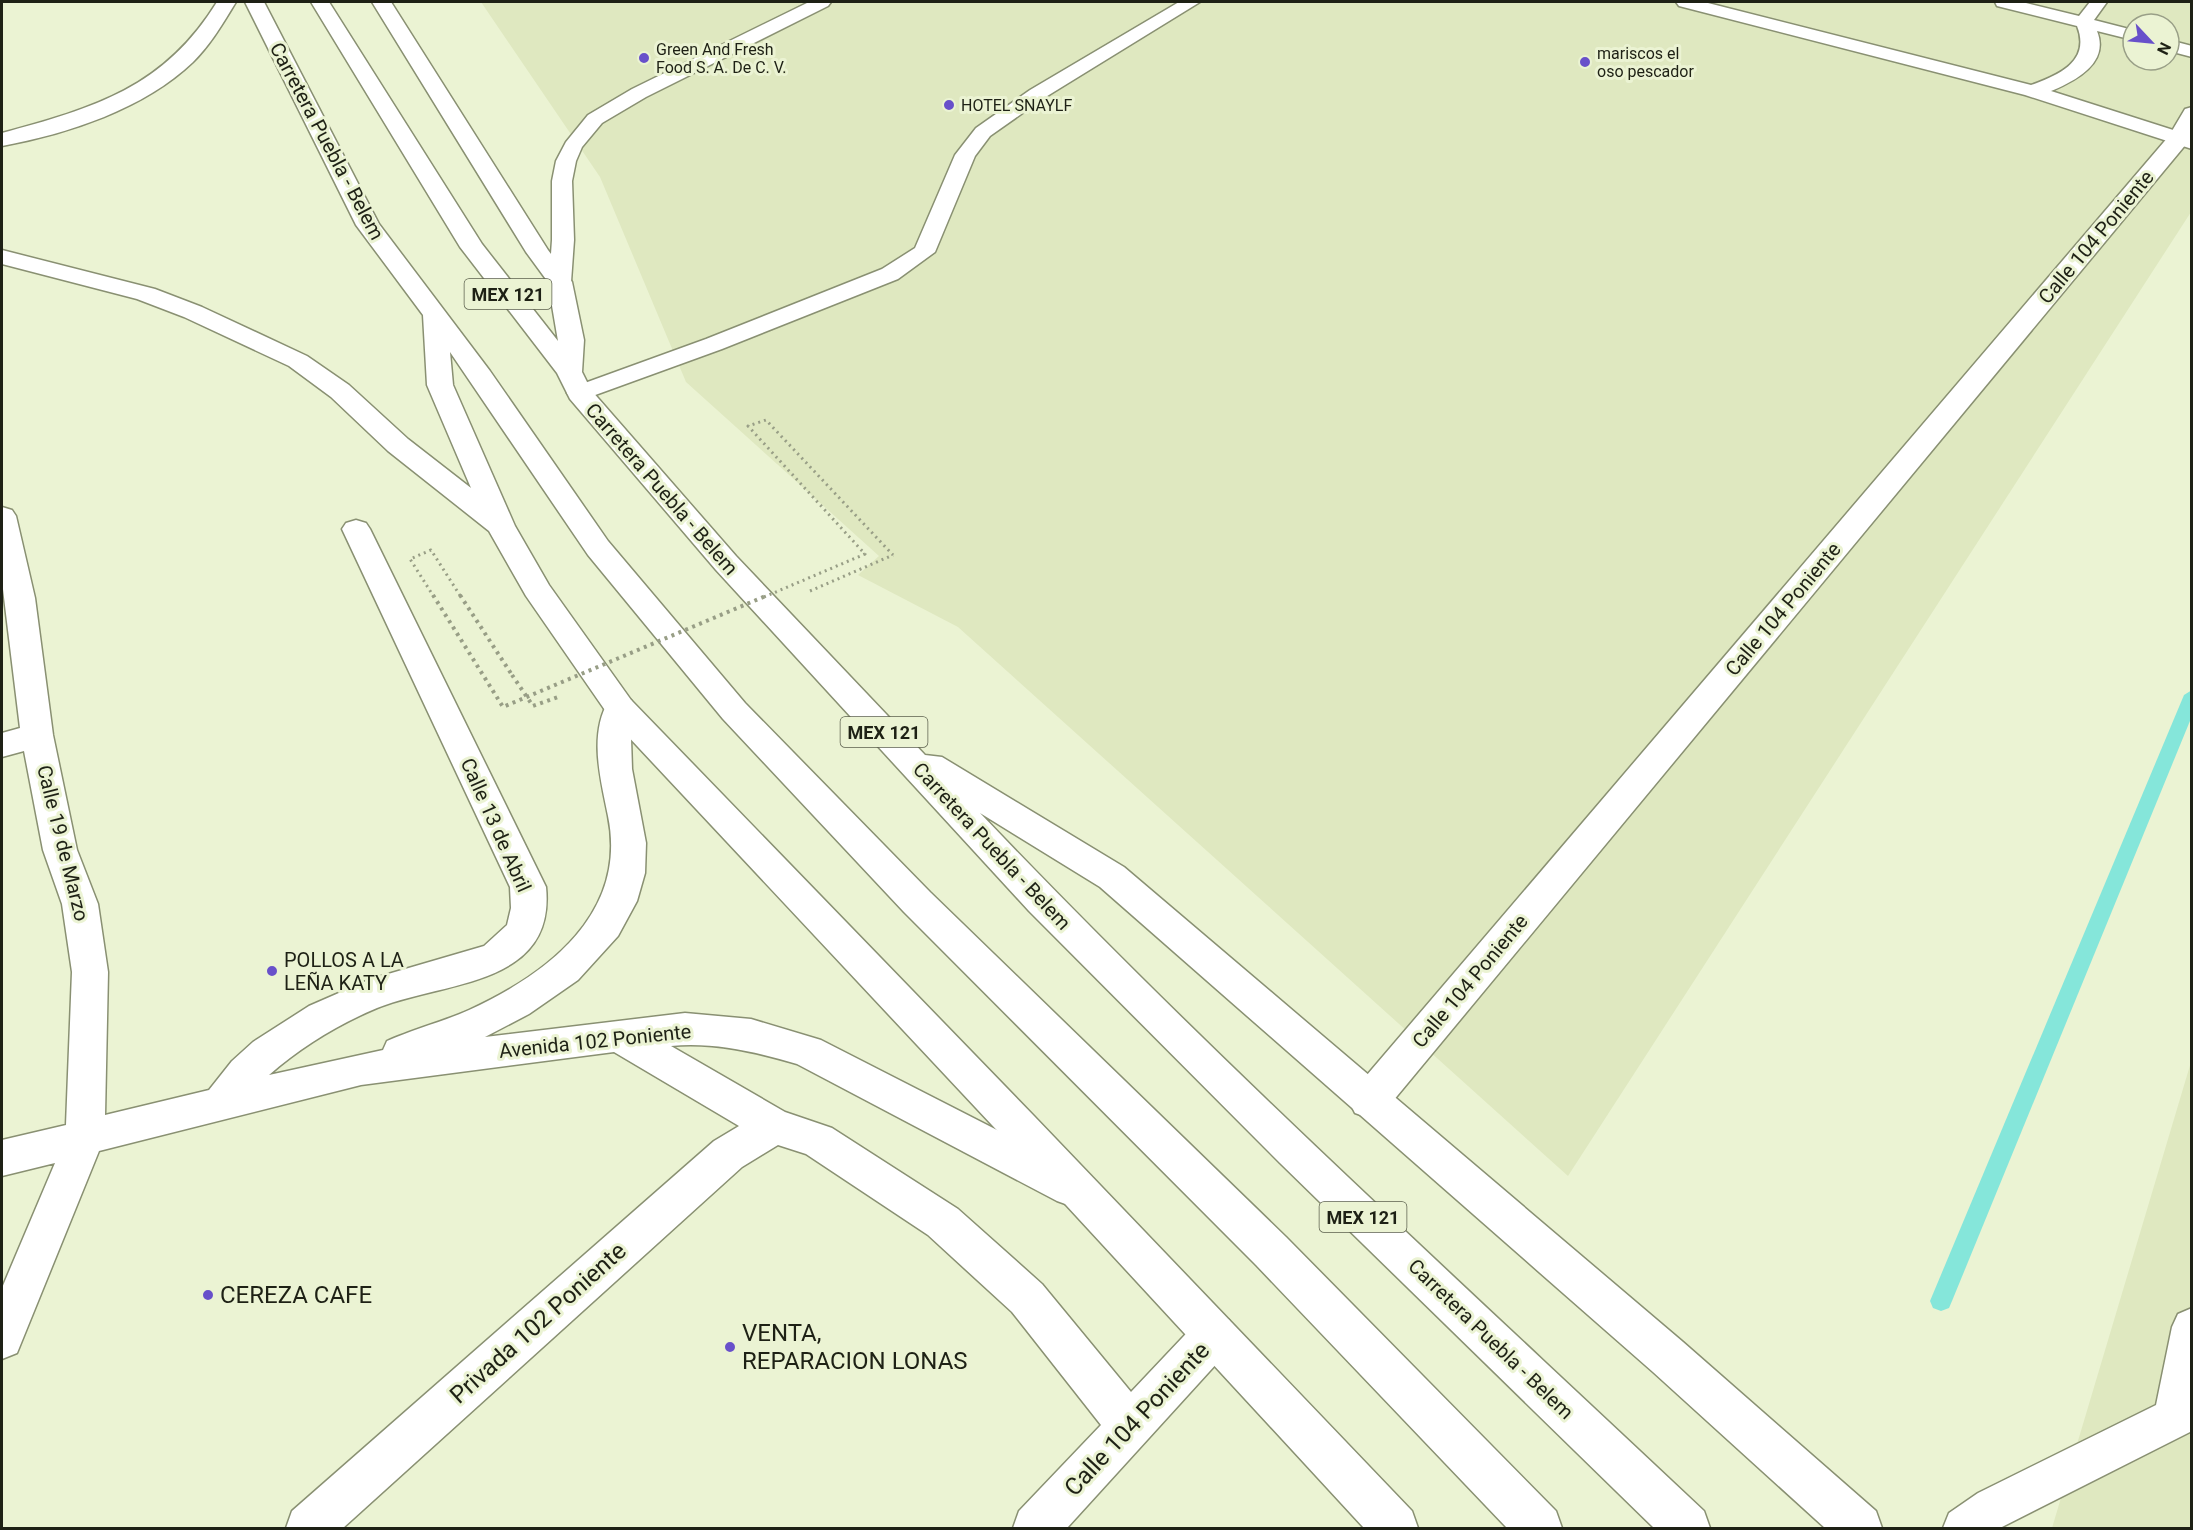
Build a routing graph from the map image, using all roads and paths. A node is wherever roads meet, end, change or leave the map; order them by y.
1 (226, 2) edge
2 (254, 2) edge
3 (320, 2) edge
4 (382, 2) edge
5 (822, 2) edge
6 (1191, 2) edge
7 (1685, 2) edge
8 (2003, 2) edge
9 (2099, 2) edge
10 (2084, 21) junction
11 (2121, 32) edge
12 (2032, 91) junction
13 (2187, 131) edge
14 (2, 140) edge
15 (2, 257) edge
16 (560, 282) junction
17 (435, 316) junction
18 (574, 382) junction
19 (2, 516) edge
20 (501, 526) junction
21 (356, 530) dead end
22 (768, 609) junction
23 (610, 694) junction
24 (37, 735) junction
25 (2, 745) edge
26 (896, 745) junction
27 (619, 1035) junction
28 (361, 1069) junction
29 (1369, 1101) junction
30 (221, 1104) junction
31 (774, 1126) junction
32 (85, 1138) junction
33 (2, 1158) edge
34 (1081, 1193) junction
35 (2192, 1326) edge
36 (1214, 1335) junction
37 (2, 1338) edge
38 (2183, 1412) edge
39 (1129, 1425) junction
40 (309, 1528) edge
41 (1036, 1528) edge
42 (1395, 1528) edge
43 (1539, 1528) edge
44 (1687, 1528) edge
45 (1859, 1528) edge
46 (1964, 1528) edge

1 - 14 main road
2 - 17 main road, Carretera Puebla - Belem / MEX 121
3 - 18 main road, Carretera Puebla - Belem / MEX 121
4 - 16 main road
5 - 16 lane
6 - 18 lane
7 - 12 lane
8 - 10 lane
9 - 10 lane
10 - 11 lane
10 - 12 lane
12 - 13 lane
13 - 29 main road, Calle 104 Poniente
15 - 20 main road
16 - 18 main road
17 - 20 main road
17 - 43 main road, Carretera Puebla - Belem / MEX 121
18 - 22 main road, Carretera Puebla - Belem / MEX 121
19 - 24 main road, Calle 19 de Marzo
20 - 23 main road
21 - 30 main road, Calle 13 de Abril
22 - 23 path, bridge
22 - 26 main road, Carretera Puebla - Belem / MEX 121
23 - 28 main road, Avenida 102 Poniente
23 - 34 main road
24 - 25 main road
24 - 32 main road, Calle 19 de Marzo
26 - 29 main road
26 - 44 main road, Carretera Puebla - Belem / MEX 121
27 - 28 main road, Avenida 102 Poniente
27 - 31 main road
27 - 34 main road, Avenida 102 Poniente
28 - 30 main road, Avenida 102 Poniente
29 - 45 main road
30 - 32 main road, Avenida 102 Poniente
31 - 39 main road
31 - 40 main road, Privada 102 Poniente
32 - 33 main road, Avenida 102 Poniente
32 - 37 main road
34 - 36 main road
35 - 38 lane
36 - 39 main road, Calle 104 Poniente
36 - 42 main road
38 - 46 lane
39 - 41 main road, Calle 104 Poniente

